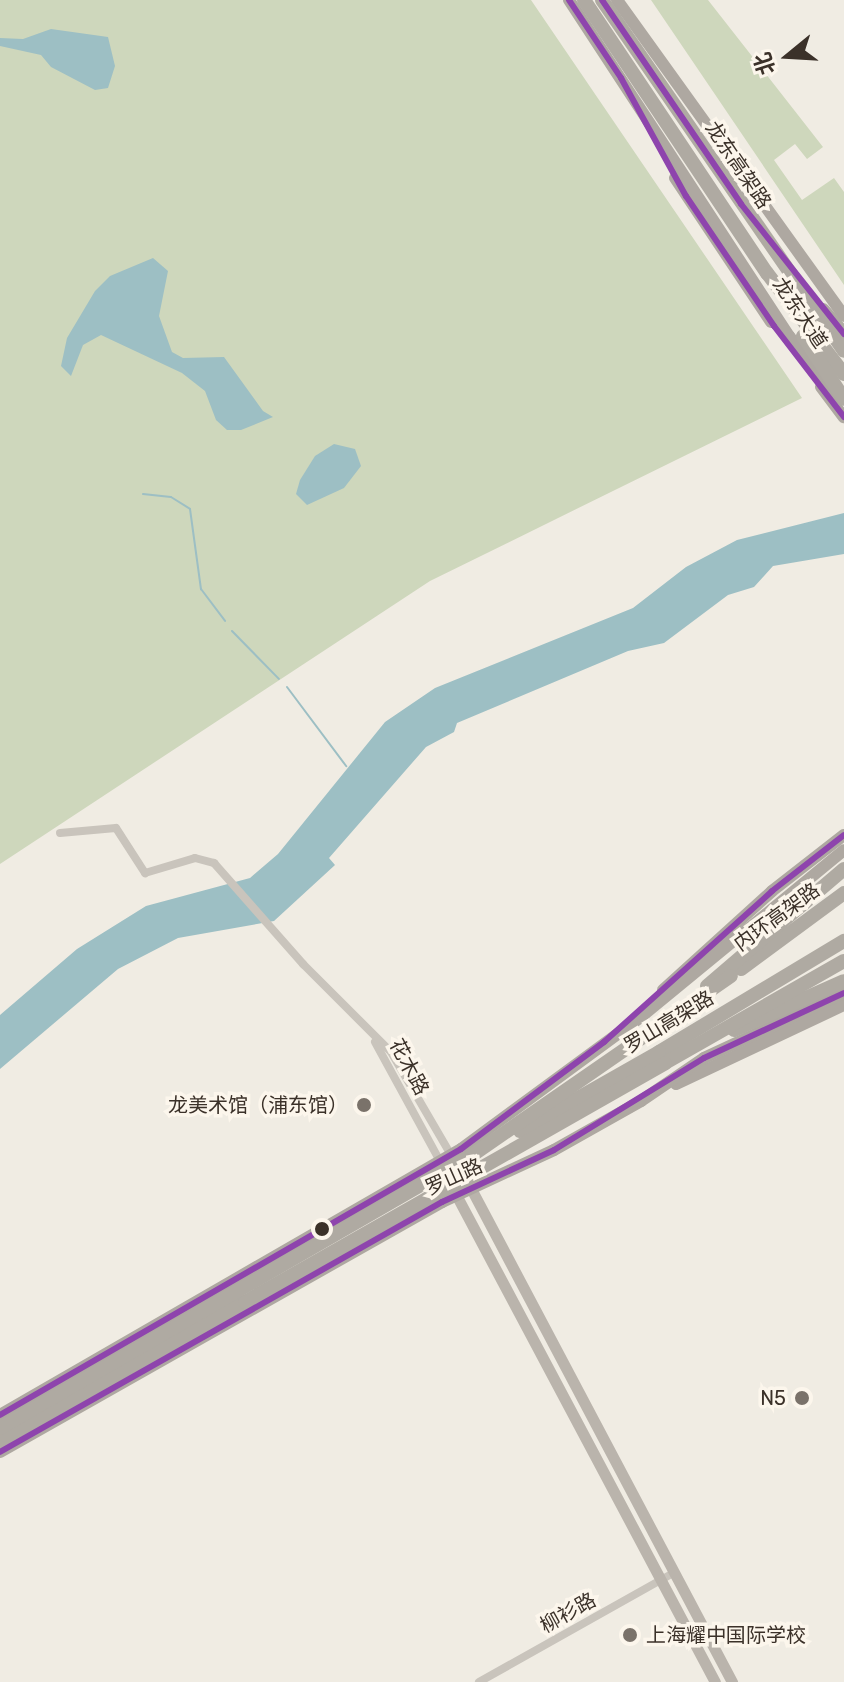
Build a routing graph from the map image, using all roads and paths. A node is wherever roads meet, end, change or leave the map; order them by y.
1 (569, 0) edge
2 (584, 0) edge
3 (602, 0) edge
4 (617, 0) edge
5 (642, 115) junction
6 (741, 204) junction
7 (767, 273) junction
8 (844, 316) edge
9 (844, 334) edge
10 (844, 351) edge
11 (844, 374) edge
12 (844, 402) edge
13 (844, 417) edge
14 (60, 833) dead end
15 (844, 835) edge
16 (844, 850) edge
17 (844, 869) edge
18 (844, 893) edge
19 (844, 941) edge
20 (844, 961) edge
21 (844, 973) edge
22 (844, 981) edge
23 (844, 993) edge
24 (782, 994) junction
25 (844, 1005) edge
26 (649, 1033) junction
27 (604, 1042) junction
28 (662, 1058) junction
29 (641, 1101) junction
30 (486, 1132) junction
31 (471, 1156) junction
32 (446, 1159) junction
33 (471, 1187) junction
34 (457, 1198) junction
35 (0, 1415) edge
36 (0, 1428) edge
37 (0, 1441) edge
38 (0, 1452) edge
39 (673, 1573) junction
40 (659, 1581) junction
41 (479, 1682) edge
42 (715, 1682) edge
43 (732, 1682) edge

1 - 5 main road, 龙东大道
2 - 7 highway, 龙东高架路
3 - 6 highway, 龙东高架路
4 - 8 main road, 龙东大道
5 - 12 main road, 龙东大道
5 - 13 main road
6 - 9 highway
6 - 10 highway, 龙东高架路
7 - 11 highway, 龙东高架路
7 - 12 highway
14 - 32 street, 花木路
15 - 27 main road
16 - 27 main road, 罗山路
17 - 26 highway, bridge
18 - 26 highway, 内环高架路, bridge
19 - 28 highway, 罗山高架路
20 - 24 highway, 罗山高架路
21 - 24 highway
22 - 28 highway
23 - 29 main road, 罗山路
24 - 28 highway, 罗山高架路
25 - 29 main road
26 - 31 highway, 内环高架路, bridge
27 - 30 main road, 罗山路
28 - 31 highway, 罗山高架路, bridge
28 - 37 highway, bridge
29 - 33 main road, 罗山路
30 - 32 main road, 罗山路
30 - 33 main road
31 - 36 highway, 内环高架路, bridge
32 - 33 main road, 花木路
32 - 34 main road, 花木路
32 - 35 main road, 罗山路
33 - 34 main road, 罗山路
33 - 39 main road, 花木路
34 - 38 main road, 罗山路
34 - 40 main road, 花木路
39 - 40 street, 柳衫路
39 - 43 main road, 花木路
40 - 41 street, 柳衫路
40 - 42 main road, 花木路

